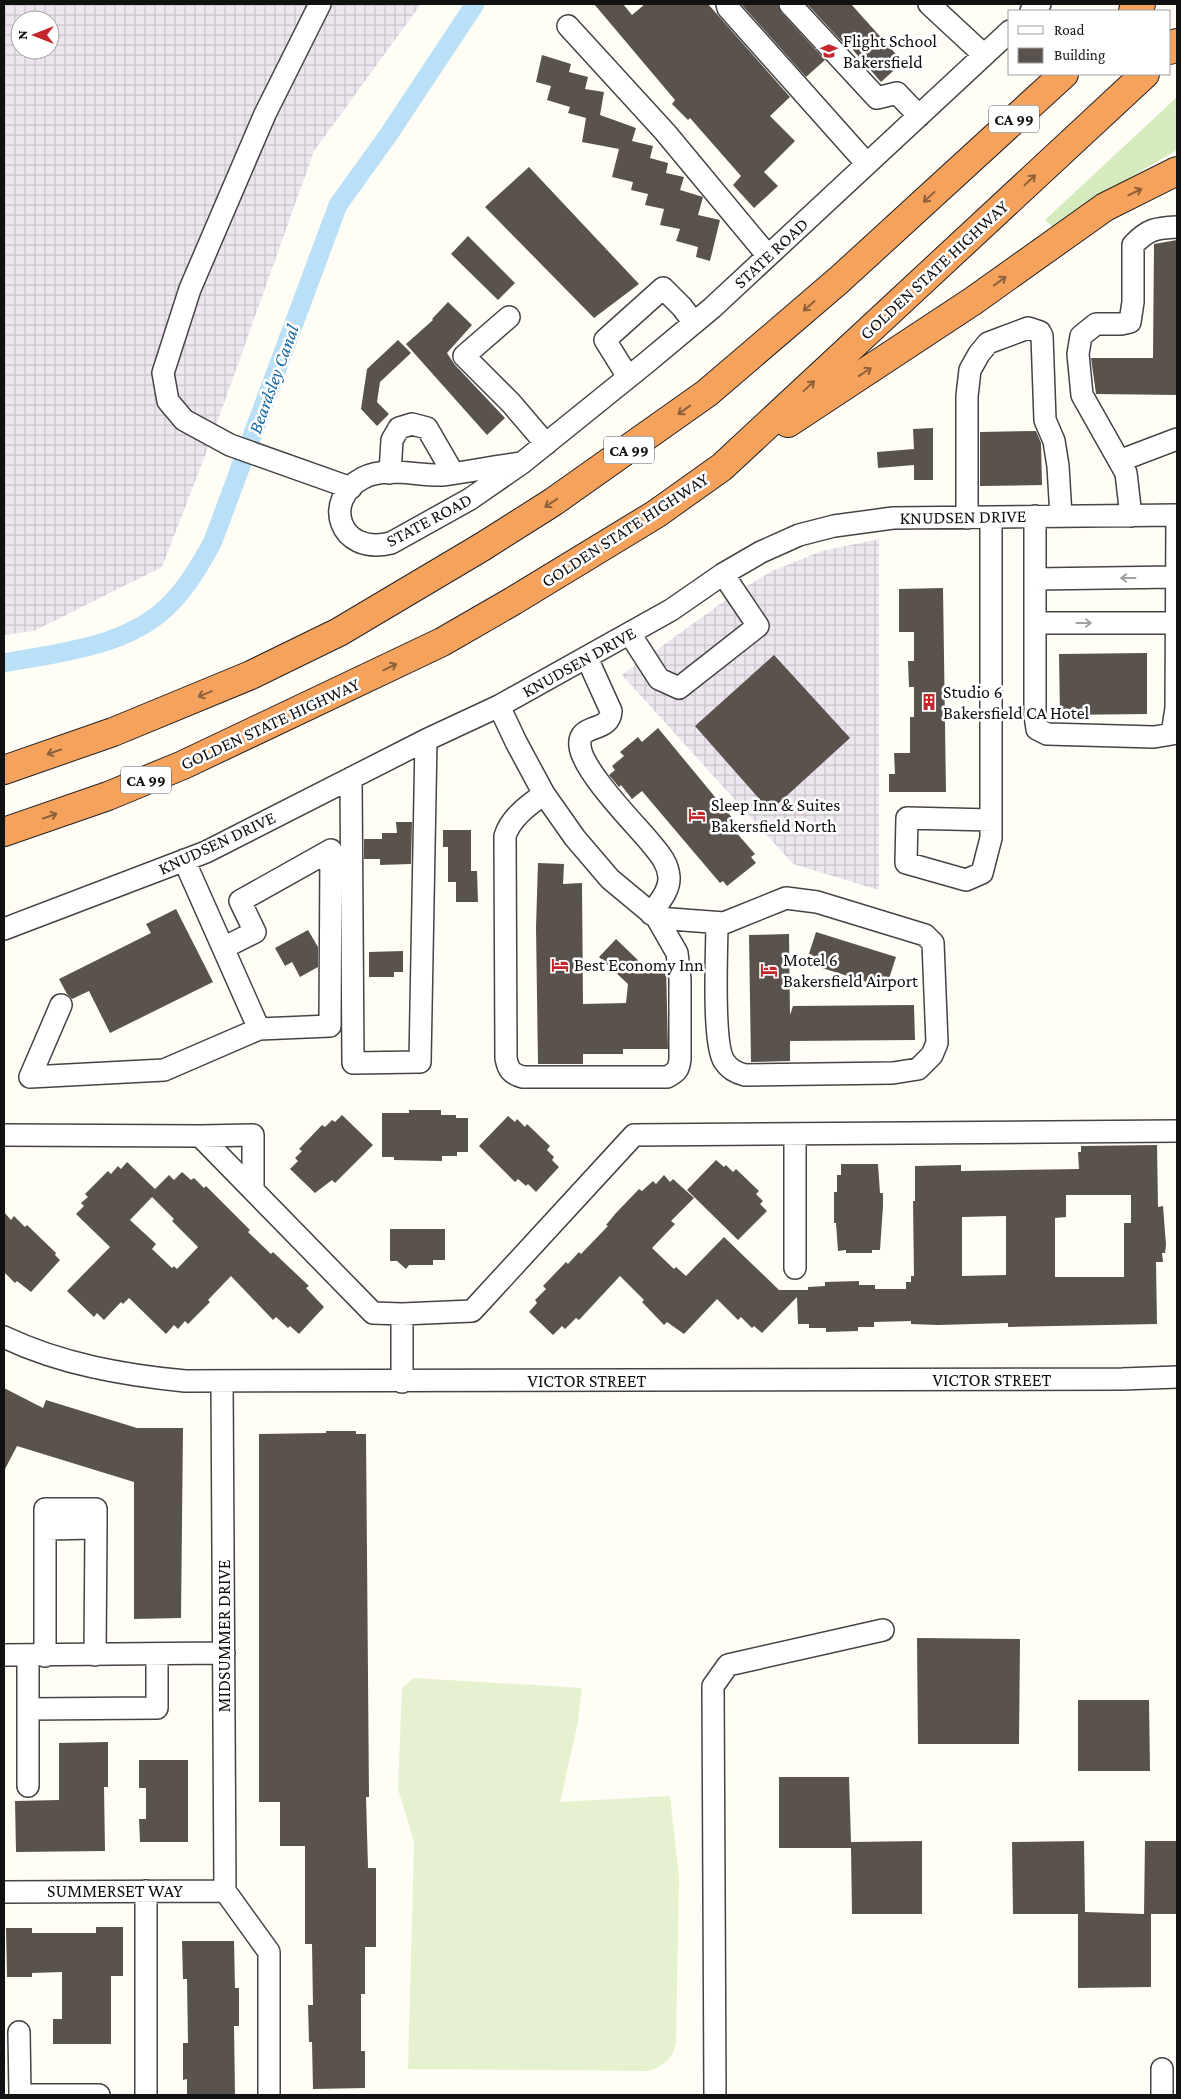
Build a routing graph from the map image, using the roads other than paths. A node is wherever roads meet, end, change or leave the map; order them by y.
1 (320, 4) edge
2 (727, 4) edge
3 (790, 4) edge
4 (929, 4) edge
5 (568, 26) dead end
6 (1008, 33) edge
7 (984, 55) junction
8 (1054, 75) edge
9 (1063, 75) edge
10 (1143, 75) edge
11 (919, 116) junction
12 (867, 164) junction
13 (965, 164) junction
14 (1177, 172) edge
15 (1177, 227) edge
16 (768, 256) junction
17 (509, 317) dead end
18 (694, 323) junction
19 (628, 377) junction
20 (1177, 439) edge
21 (546, 444) junction
22 (1119, 462) junction
23 (522, 463) junction
24 (722, 467) junction
25 (390, 473) junction
26 (453, 473) junction
27 (351, 488) junction
28 (1035, 516) junction
29 (1061, 516) junction
30 (1131, 516) junction
31 (1177, 516) edge
32 (991, 517) junction
33 (967, 518) junction
34 (723, 574) junction
35 (1176, 577) edge
36 (1035, 578) junction
37 (1035, 623) junction
38 (1176, 623) edge
39 (630, 634) junction
40 (588, 658) junction
41 (1177, 671) edge
42 (499, 706) junction
43 (1175, 734) edge
44 (426, 740) junction
45 (4, 770) edge
46 (351, 778) junction
47 (544, 794) junction
48 (991, 820) dead end
49 (4, 832) edge
50 (184, 860) junction
51 (654, 916) junction
52 (717, 923) junction
53 (4, 929) edge
54 (223, 948) junction
55 (61, 1005) dead end
56 (260, 1029) junction
57 (1177, 1131) edge
58 (795, 1134) junction
59 (4, 1135) edge
60 (200, 1136) junction
61 (253, 1190) junction
62 (795, 1268) dead end
63 (402, 1314) junction
64 (4, 1337) edge
65 (1177, 1377) edge
66 (222, 1382) junction
67 (402, 1382) junction
68 (883, 1630) dead end
69 (224, 1653) junction
70 (4, 1655) edge
71 (95, 1655) junction
72 (157, 1655) junction
73 (36, 1656) junction
74 (28, 1709) junction
75 (28, 1786) dead end
76 (146, 1891) junction
77 (225, 1891) junction
78 (4, 1892) edge
79 (19, 2032) dead end
80 (1162, 2069) dead end
81 (20, 2095) edge
82 (99, 2095) edge
83 (146, 2095) edge
84 (269, 2095) edge
85 (714, 2095) edge
86 (1162, 2095) edge

1 - 27 street
2 - 12 street
3 - 11 street
4 - 7 street
5 - 16 street
6 - 7 street, STATE ROAD
7 - 11 street, STATE ROAD
8 - 13 highway
9 - 13 highway, CA 99
24 -> 10 highway, GOLDEN STATE HIGHWAY / CA 99
11 - 12 street, STATE ROAD
12 - 16 street, STATE ROAD
13 -> 45 highway, CA 99
24 -> 14 highway
15 - 22 street
16 - 18 street, STATE ROAD
17 - 21 street
18 - 19 street, STATE ROAD
18 - 19 street
19 - 21 street, STATE ROAD
20 - 22 street
21 - 23 street, STATE ROAD
22 - 30 street
23 - 26 street, STATE ROAD
23 - 27 street, STATE ROAD
49 -> 24 highway, GOLDEN STATE HIGHWAY / CA 99
25 - 26 street, STATE ROAD
25 - 26 street
25 - 27 street, STATE ROAD
28 - 29 street, KNUDSEN DRIVE
28 - 32 street, KNUDSEN DRIVE
28 - 36 street
29 - 30 street, KNUDSEN DRIVE
29 - 33 street
30 - 31 street, KNUDSEN DRIVE
31 - 35 street
32 - 33 street, KNUDSEN DRIVE
32 - 48 street
33 - 34 street, KNUDSEN DRIVE
34 - 39 street, KNUDSEN DRIVE
34 - 39 street
35 -> 36 street
35 - 38 street
36 - 37 street
37 -> 38 street
37 - 43 street
38 - 41 street
39 - 40 street, KNUDSEN DRIVE
40 - 42 street, KNUDSEN DRIVE
40 - 51 street
41 - 43 street
42 - 44 street, KNUDSEN DRIVE
42 - 47 street
44 - 46 street, KNUDSEN DRIVE
44 - 46 street
46 - 50 street, KNUDSEN DRIVE
47 - 51 street
47 - 51 street
50 - 53 street, KNUDSEN DRIVE
50 - 54 street
51 - 52 street
52 - 52 street
54 - 56 street
54 - 56 street
55 - 56 street
57 - 58 street
58 - 62 street
58 - 63 street
59 - 60 street
60 - 61 street
60 - 61 street
61 - 63 street
63 - 67 street
64 - 66 street, VICTOR STREET
65 - 67 street, VICTOR STREET
66 - 67 street, VICTOR STREET
66 - 69 street, MIDSUMMER DRIVE
68 - 85 street
69 - 72 street
69 - 77 street, MIDSUMMER DRIVE
70 - 73 street
71 - 72 street
71 - 73 street
71 - 73 street
72 - 74 street
73 - 74 street
74 - 75 street
76 - 77 street, SUMMERSET WAY
76 - 78 street, SUMMERSET WAY
76 - 83 street
77 - 84 street
79 - 81 street
80 - 86 street
81 - 82 street

